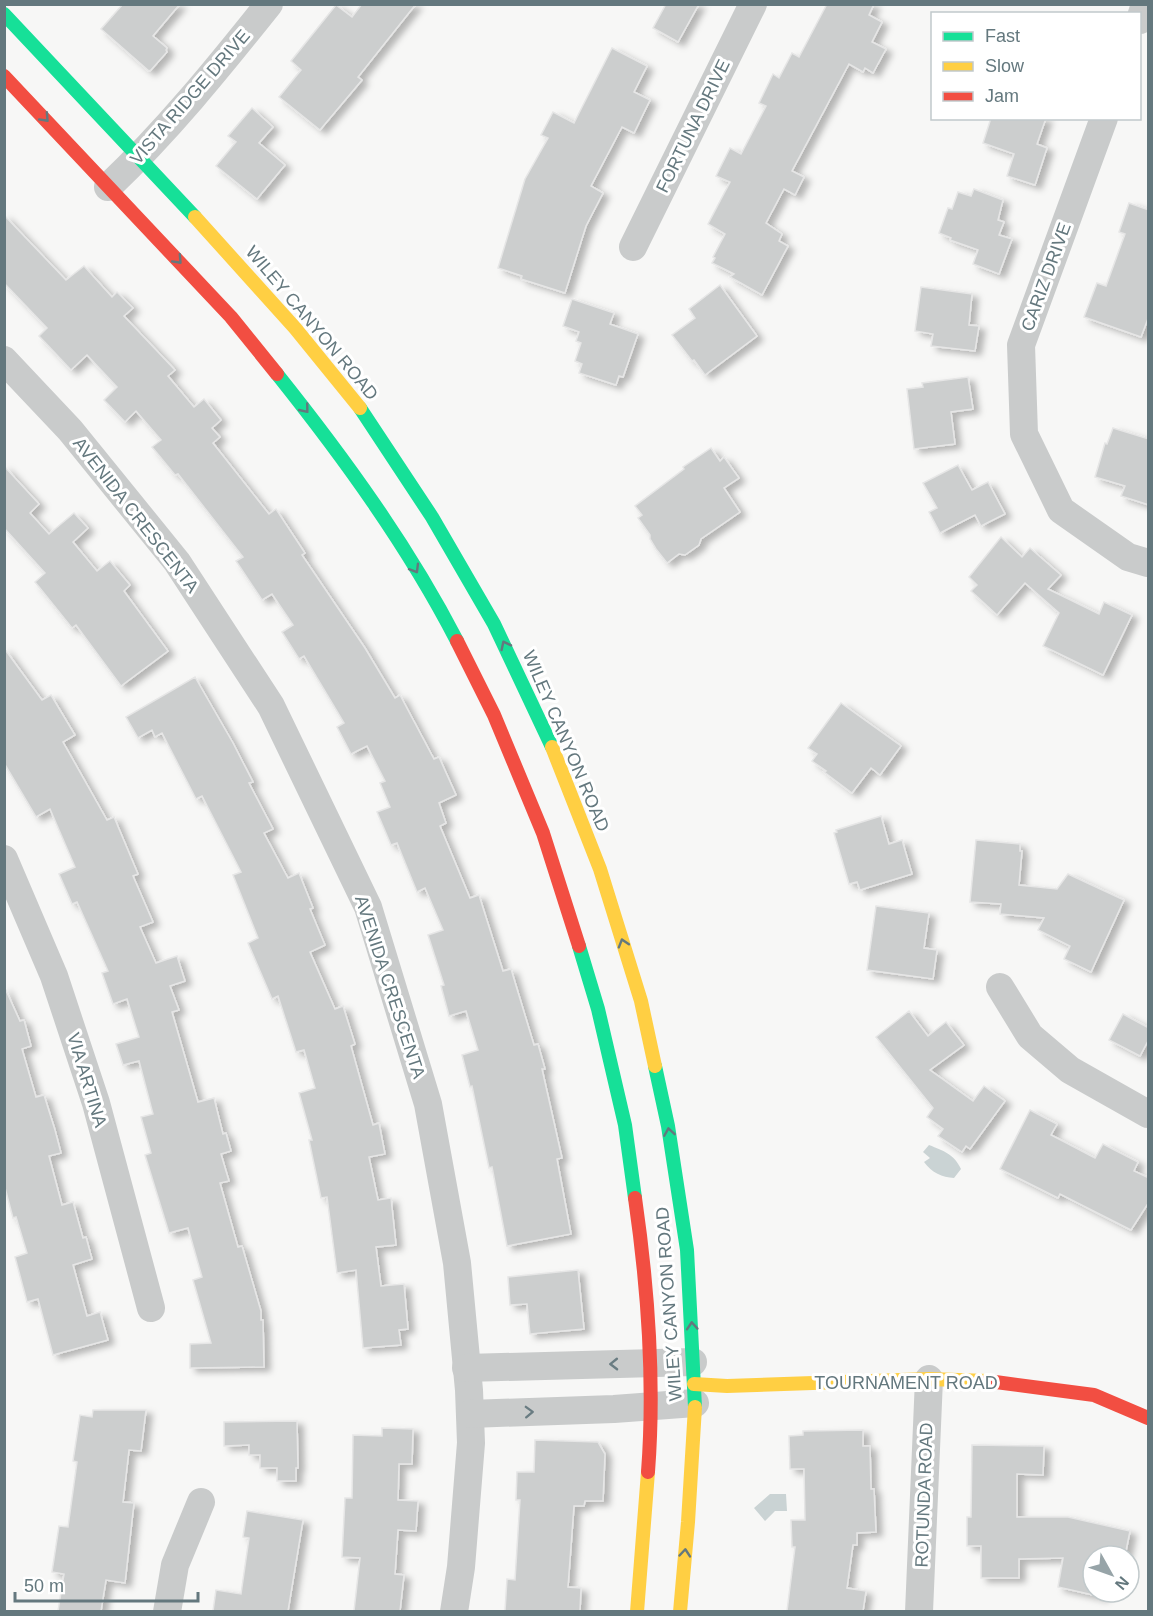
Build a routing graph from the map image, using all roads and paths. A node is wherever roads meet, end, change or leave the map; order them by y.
1 (269, 4) edge
2 (753, 4) edge
3 (4, 14) edge
4 (4, 76) edge
5 (1103, 120) edge
6 (140, 157) junction
7 (108, 186) junction
8 (633, 247) dead end
9 (4, 360) edge
10 (1149, 563) edge
11 (4, 859) edge
12 (1000, 987) dead end
13 (1149, 1114) edge
14 (151, 1308) dead end
15 (650, 1364) junction
16 (466, 1368) junction
17 (929, 1379) junction
18 (694, 1383) junction
19 (650, 1406) junction
20 (470, 1414) junction
21 (1149, 1418) edge
22 (201, 1502) dead end
23 (167, 1611) edge
24 (454, 1611) edge
25 (637, 1611) edge
26 (680, 1611) edge
27 (919, 1611) edge

1 - 6 street, VISTA RIDGE DRIVE
2 - 8 street, FORTUNA DRIVE
3 - 6 main road, WILEY CANYON ROAD
4 -> 7 main road, WILEY CANYON ROAD
5 - 10 street, CARIZ DRIVE
6 - 7 street, VISTA RIDGE DRIVE
18 -> 6 main road, WILEY CANYON ROAD
7 -> 15 main road, WILEY CANYON ROAD
9 - 16 street, AVENIDA CRESCENTA
11 - 14 street, VIA ARTINA
12 - 13 street
15 -> 16 street, TOURNAMENT ROAD
15 - 18 street, TOURNAMENT ROAD
15 - 19 main road, WILEY CANYON ROAD
16 - 20 street, AVENIDA CRESCENTA
17 - 18 main road, TOURNAMENT ROAD
17 - 21 main road, TOURNAMENT ROAD
17 - 27 street, ROTUNDA ROAD
18 - 19 street, TOURNAMENT ROAD
26 -> 18 main road, WILEY CANYON ROAD
20 -> 19 street, TOURNAMENT ROAD
19 - 25 main road, WILEY CANYON ROAD
20 - 24 street, AVENIDA CRESCENTA
22 - 23 street

